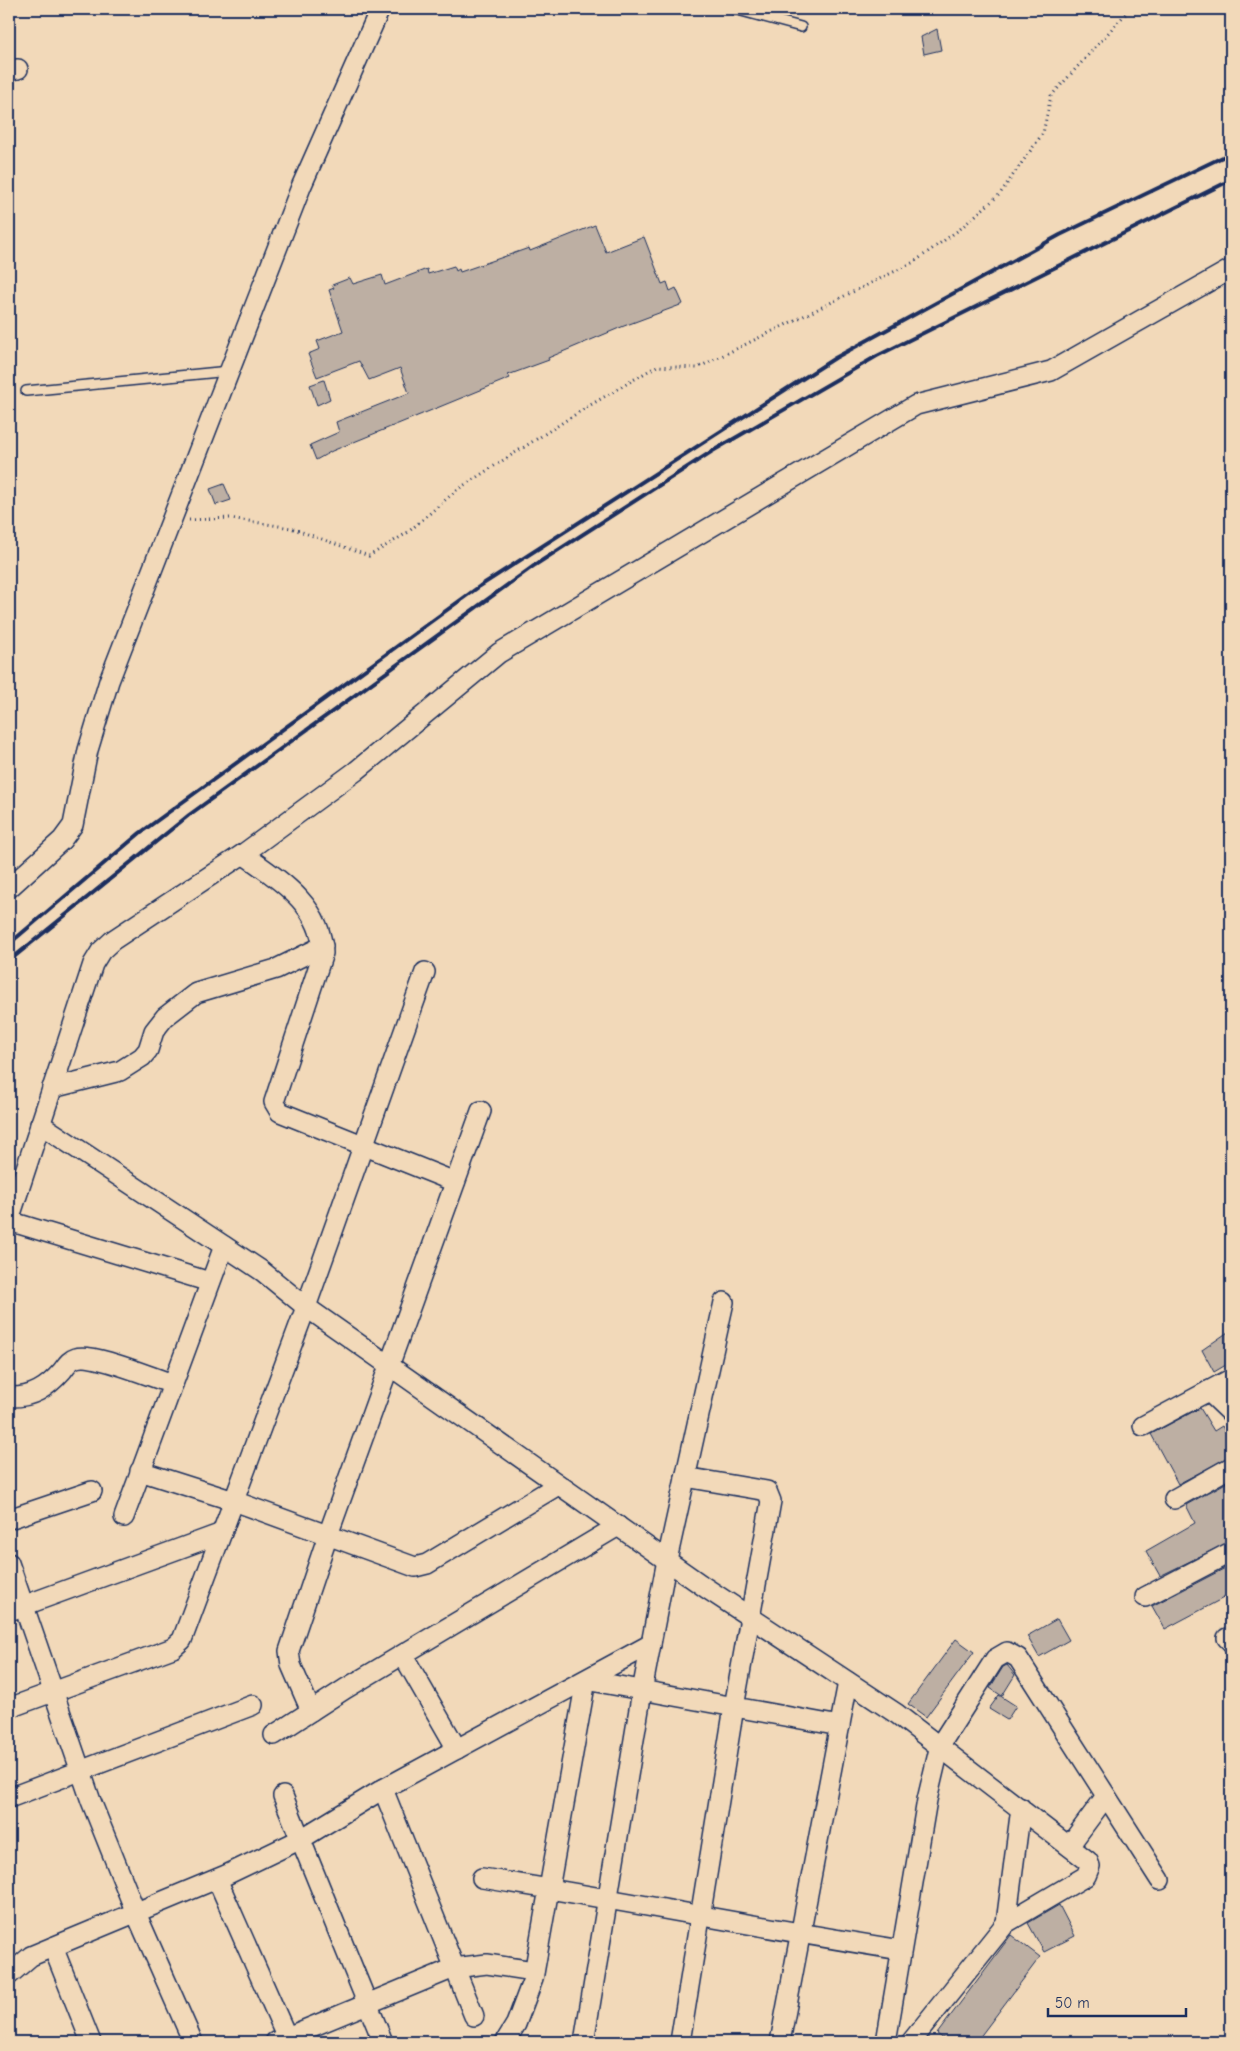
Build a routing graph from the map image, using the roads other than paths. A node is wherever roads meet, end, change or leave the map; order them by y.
1 (380, 9) edge
2 (734, 9) edge
3 (801, 27) dead end
4 (1231, 269) edge
5 (229, 371) junction
6 (26, 391) dead end
7 (243, 854) junction
8 (9, 888) edge
9 (322, 946) junction
10 (425, 972) dead end
11 (52, 1088) junction
12 (480, 1111) dead end
13 (40, 1124) junction
14 (363, 1147) junction
15 (455, 1182) junction
16 (9, 1220) edge
17 (224, 1246) junction
18 (210, 1282) junction
19 (724, 1302) dead end
20 (306, 1308) junction
21 (390, 1365) junction
22 (1231, 1379) edge
23 (173, 1384) junction
24 (1208, 1391) junction
25 (9, 1397) edge
26 (1231, 1413) edge
27 (1143, 1426) dead end
28 (1231, 1467) edge
29 (140, 1471) junction
30 (685, 1477) junction
31 (558, 1485) junction
32 (92, 1491) dead end
33 (1174, 1500) dead end
34 (234, 1501) junction
35 (124, 1517) dead end
36 (9, 1519) edge
37 (618, 1526) junction
38 (222, 1533) junction
39 (328, 1535) junction
40 (1231, 1552) edge
41 (667, 1560) junction
42 (9, 1563) edge
43 (1145, 1597) dead end
44 (16, 1609) edge
45 (750, 1617) junction
46 (651, 1644) junction
47 (402, 1655) junction
48 (586, 1680) junction
49 (848, 1682) junction
50 (642, 1690) junction
51 (54, 1691) junction
52 (252, 1705) dead end
53 (734, 1707) junction
54 (9, 1708) edge
55 (311, 1711) junction
56 (840, 1726) junction
57 (274, 1735) dead end
58 (940, 1746) junction
59 (457, 1749) junction
60 (80, 1771) junction
61 (383, 1789) junction
62 (283, 1796) dead end
63 (1106, 1796) junction
64 (9, 1798) edge
65 (1021, 1808) junction
66 (301, 1838) junction
67 (1069, 1846) junction
68 (482, 1878) dead end
69 (217, 1879) junction
70 (1160, 1880) dead end
71 (549, 1888) junction
72 (607, 1897) junction
73 (136, 1913) junction
74 (700, 1917) junction
75 (1006, 1923) junction
76 (800, 1934) junction
77 (53, 1947) junction
78 (900, 1950) junction
79 (454, 1968) junction
80 (534, 1971) junction
81 (9, 1975) edge
82 (368, 2004) junction
83 (474, 2016) dead end
84 (283, 2041) edge
85 (91, 2042) edge
86 (193, 2042) edge
87 (383, 2042) edge
88 (505, 2042) edge
89 (584, 2042) edge
90 (680, 2042) edge
91 (780, 2042) edge
92 (886, 2042) edge
93 (911, 2042) edge

1 - 5 street
2 - 3 lane
4 - 7 street
5 - 6 lane
5 - 8 street
7 - 9 street
7 - 11 street
9 - 11 street
9 - 14 street
10 - 14 street
11 - 13 street
12 - 15 street
13 - 16 street
13 - 17 street
14 - 15 street
14 - 20 street
15 - 21 street
16 - 18 street
17 - 18 street
17 - 20 street
18 - 23 street
19 - 30 street
20 - 21 street
20 - 34 street
21 - 31 street
21 - 39 street
22 - 24 street
23 - 25 street
23 - 29 street
24 - 26 street
24 - 27 street
28 - 33 street
29 - 34 street
29 - 35 street
30 - 41 street
30 - 45 street
31 - 37 street
31 - 39 street
32 - 36 street
34 - 38 street
34 - 39 street
37 - 41 street
37 - 47 street
38 - 44 street
38 - 51 street
39 - 55 street
40 - 43 street
41 - 45 street
41 - 46 street
42 - 44 street
44 - 51 street
45 - 49 street
45 - 53 street
46 - 48 street
46 - 50 street
47 - 55 street
47 - 59 street
48 - 50 street
48 - 59 street
48 - 71 street
49 - 56 street
49 - 58 street
50 - 53 street
50 - 72 street
51 - 54 street
51 - 60 street
52 - 60 street
53 - 56 street
53 - 74 street
55 - 57 street
56 - 76 street
58 - 63 street
58 - 65 street
58 - 78 street
59 - 61 street
60 - 64 street
60 - 73 street
61 - 66 street
61 - 79 street
62 - 66 street
63 - 67 street
63 - 70 street
65 - 67 street
65 - 75 street
66 - 69 street
66 - 82 street
67 - 75 street
68 - 71 street
69 - 73 street
69 - 84 street
71 - 72 street
71 - 80 street
72 - 74 street
72 - 89 street
73 - 77 street
73 - 86 street
74 - 76 street
74 - 90 street
75 - 93 street
76 - 78 street
76 - 91 street
77 - 81 street
77 - 85 street
78 - 92 street
79 - 80 street
79 - 82 street
79 - 83 street
80 - 88 street
82 - 84 street
82 - 87 street

